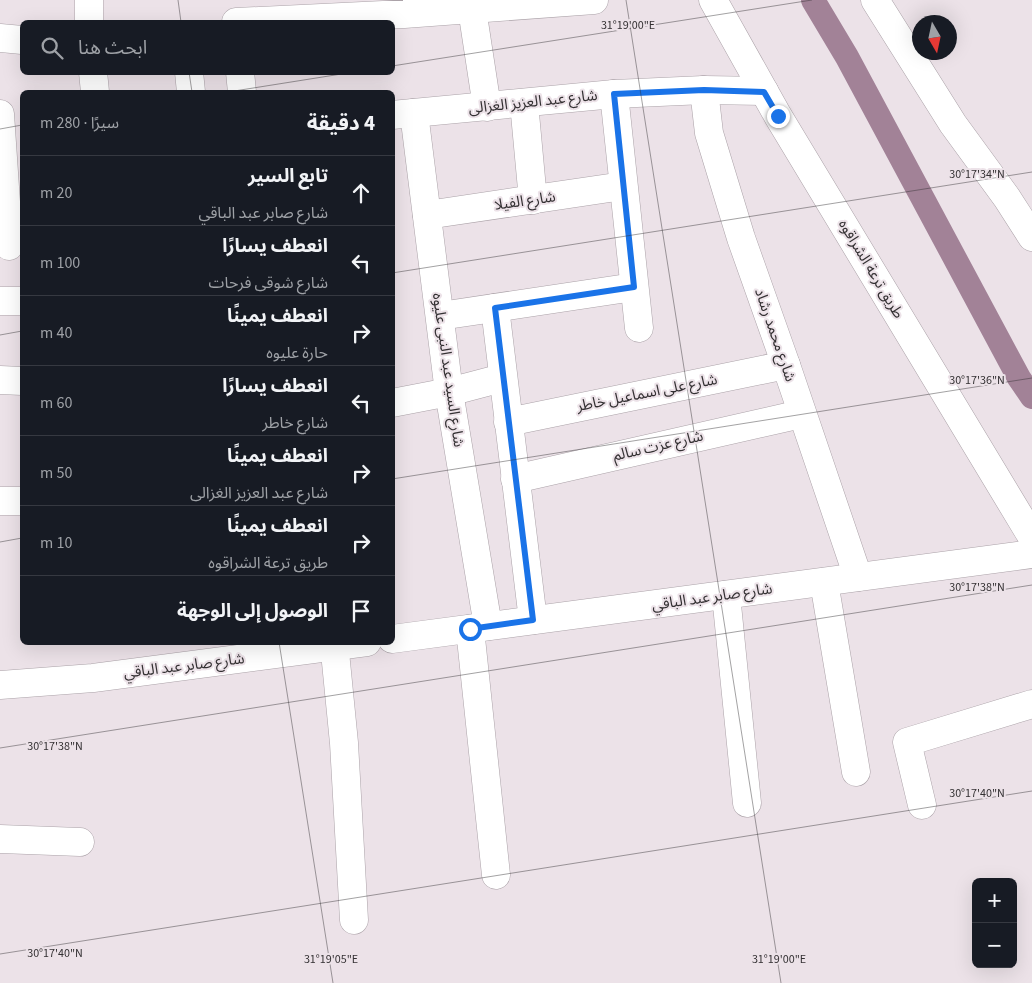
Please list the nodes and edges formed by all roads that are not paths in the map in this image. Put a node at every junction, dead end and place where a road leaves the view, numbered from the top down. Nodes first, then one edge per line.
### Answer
1 (89, 0) edge
2 (594, 0) edge
3 (713, 0) edge
4 (875, 0) edge
5 (472, 9) junction
6 (89, 20) edge
7 (272, 20) edge
8 (0, 38) edge
9 (20, 40) edge
10 (93, 75) edge
11 (189, 75) edge
12 (240, 75) edge
13 (95, 90) edge
14 (191, 90) edge
15 (242, 90) edge
16 (704, 90) junction
17 (764, 92) junction
18 (614, 94) junction
19 (524, 103) junction
20 (487, 107) junction
21 (0, 114) edge
22 (403, 114) edge
23 (623, 186) junction
24 (533, 200) junction
25 (427, 216) junction
26 (1032, 237) edge
27 (11, 246) edge
28 (634, 287) junction
29 (0, 301) edge
30 (20, 301) edge
31 (495, 308) junction
32 (440, 316) junction
33 (639, 328) dead end
34 (786, 365) junction
35 (502, 378) junction
36 (0, 380) edge
37 (20, 381) edge
38 (449, 392) junction
39 (395, 402) edge
40 (801, 414) junction
41 (508, 422) junction
42 (515, 479) junction
43 (0, 501) edge
44 (20, 501) edge
45 (1032, 537) edge
46 (1032, 554) edge
47 (858, 577) junction
48 (824, 582) junction
49 (726, 595) junction
50 (533, 620) junction
51 (479, 628) junction
52 (395, 639) edge
53 (334, 645) edge
54 (0, 685) edge
55 (1032, 704) edge
56 (856, 772) dead end
57 (747, 803) dead end
58 (922, 804) dead end
59 (0, 839) edge
60 (80, 842) dead end
61 (496, 875) dead end
62 (354, 920) dead end

1 - 6 street
2 - 5 street
3 - 17 street, طريق ترعة الشراقوه
4 - 26 street
5 - 7 street
5 - 20 street
8 - 9 street
10 - 13 street
11 - 14 street
12 - 15 street
16 - 17 street, شارع عبد العزيز الغزالى
16 - 18 street, شارع عبد العزيز الغزالى
16 - 34 street, شارع محمد رشاد
17 - 45 street, طريق ترعة الشراقوه
18 - 19 street, شارع عبد العزيز الغزالى
18 - 23 street
19 - 20 street, شارع عبد العزيز الغزالى
19 - 24 street
20 - 22 street, شارع عبد العزيز الغزالى
21 - 27 street
22 - 25 street, شارع السيد عبد النبى عليوه
23 - 24 street, شارع الفيلا
23 - 28 street
24 - 25 street, شارع الفيلا
25 - 32 street, شارع السيد عبد النبى عليوه
28 - 31 street
28 - 33 street
29 - 30 street
31 - 32 street
31 - 35 street
32 - 38 street, شارع السيد عبد النبى عليوه
34 - 40 street, شارع محمد رشاد
34 - 41 street, شارع على اسماعيل خاطر
35 - 38 street
35 - 41 street
36 - 37 street
38 - 39 street
38 - 51 street, شارع السيد عبد النبى عليوه
40 - 42 street, شارع عزت سالم
40 - 47 street, شارع محمد رشاد
41 - 42 street
42 - 50 street
43 - 44 street
46 - 47 street, شارع صابر عبد الباقي
47 - 48 street, شارع صابر عبد الباقي
48 - 49 street, شارع صابر عبد الباقي
48 - 56 street
49 - 50 street, شارع صابر عبد الباقي
49 - 57 street
50 - 51 street, شارع صابر عبد الباقي
51 - 52 street, شارع صابر عبد الباقي
51 - 61 street, شارع السيد عبد النبى عليوه
53 - 54 street, شارع صابر عبد الباقي
53 - 62 street
55 - 58 street
59 - 60 street

